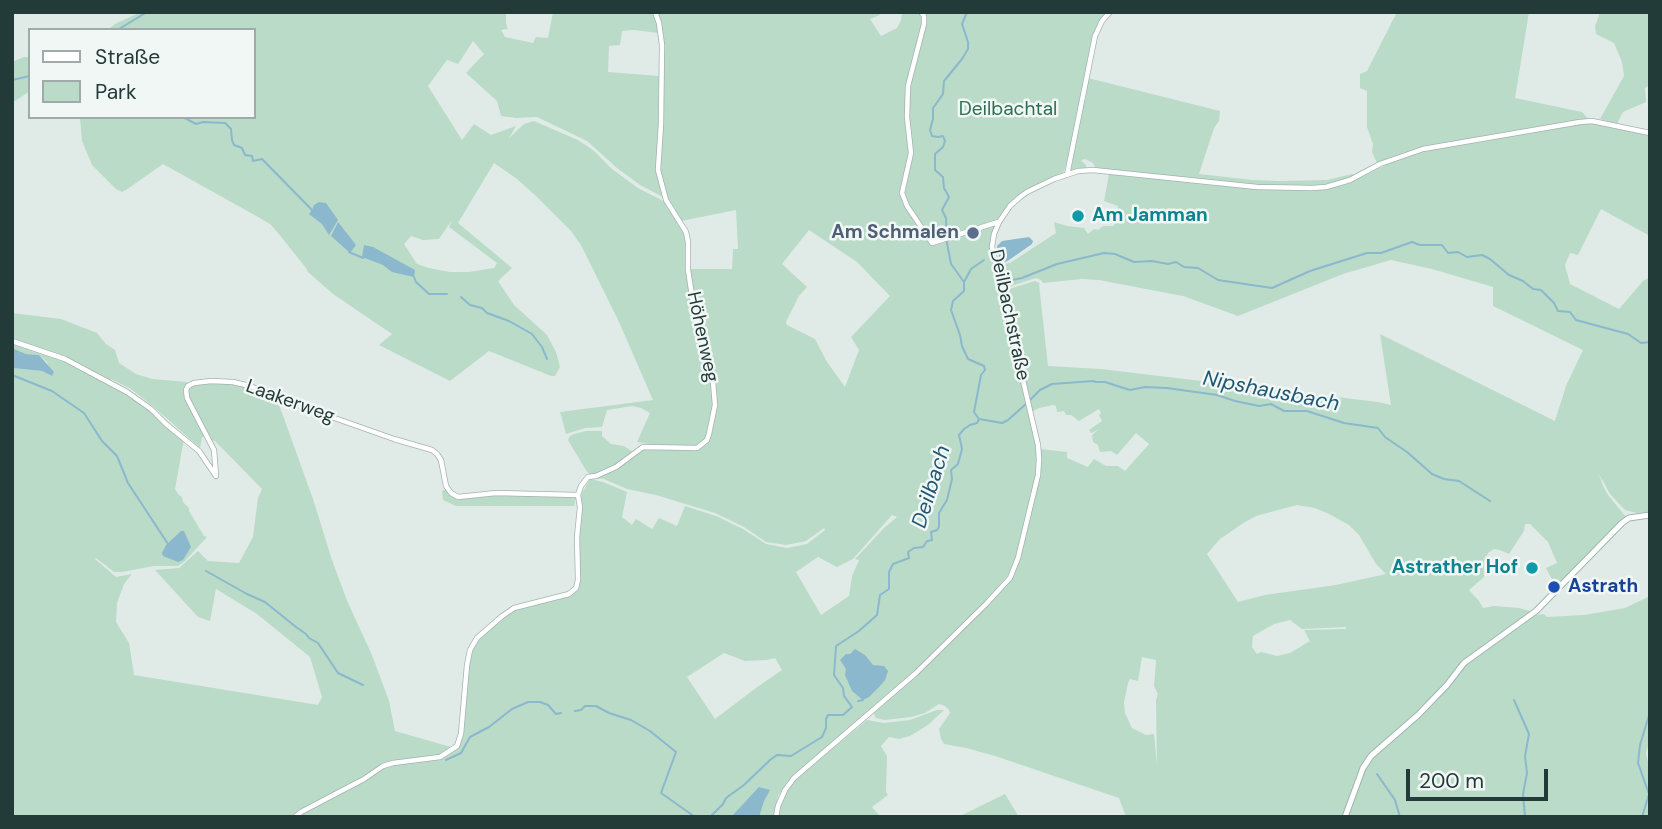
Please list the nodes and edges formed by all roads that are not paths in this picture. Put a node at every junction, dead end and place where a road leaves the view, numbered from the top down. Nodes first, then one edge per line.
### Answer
1 (655, 12) edge
2 (921, 12) edge
3 (1110, 12) edge
4 (1650, 133) edge
5 (1067, 175) junction
6 (999, 222) junction
7 (12, 341) edge
8 (578, 495) junction
9 (1650, 515) edge
10 (295, 817) edge
11 (776, 817) edge
12 (1345, 817) edge

1 - 8 street, Höhenweg
2 - 6 street
3 - 5 street
4 - 5 street, Deilbachstraße
5 - 6 street, Deilbachstraße
6 - 11 street, Deilbachstraße
7 - 8 street, Laakerweg
8 - 10 street
9 - 12 main road

